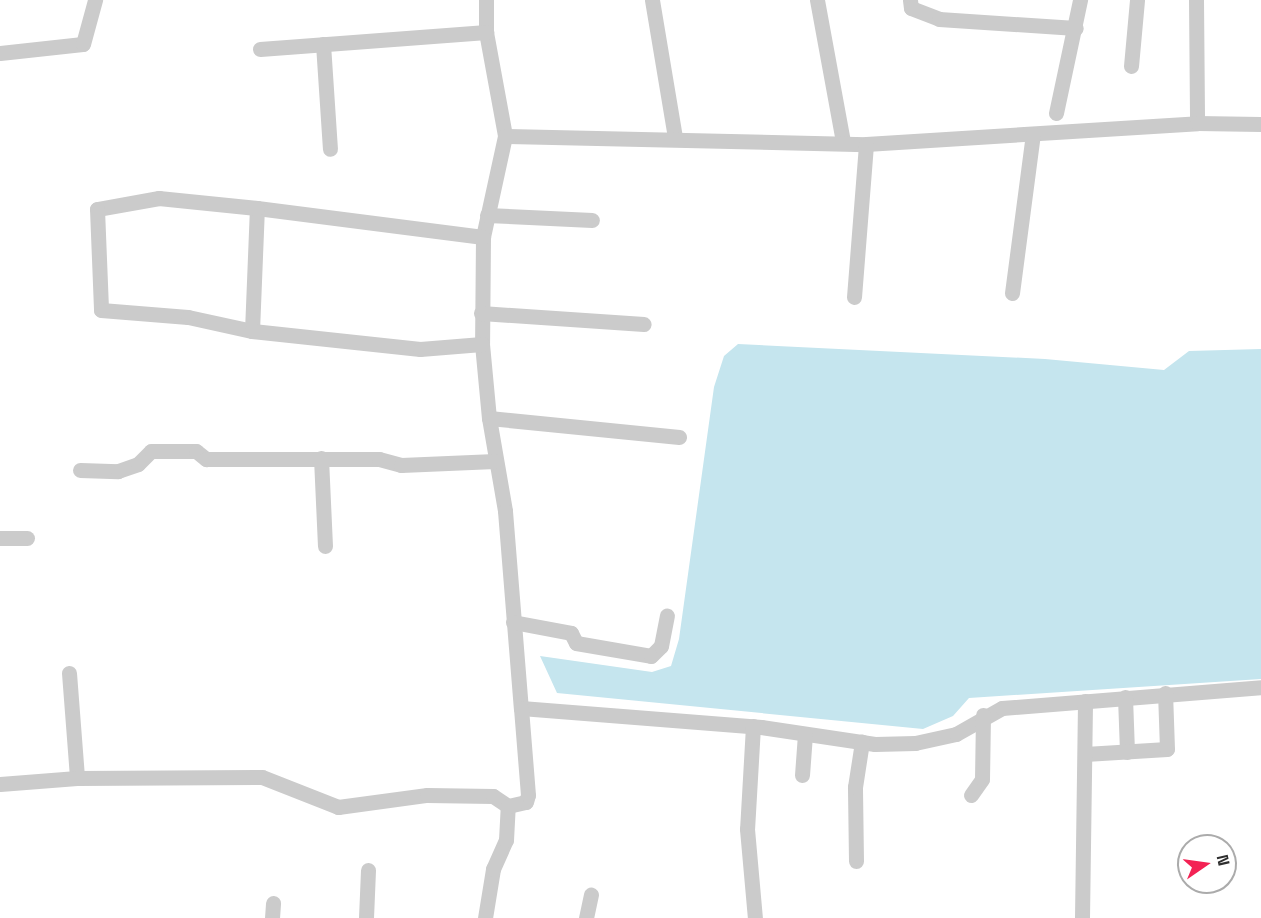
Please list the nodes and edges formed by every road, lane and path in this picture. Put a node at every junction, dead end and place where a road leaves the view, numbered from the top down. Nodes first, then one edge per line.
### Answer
1 (95, 0) edge
2 (486, 0) edge
3 (652, 0) edge
4 (817, 0) edge
5 (910, 0) edge
6 (1080, 0) edge
7 (1137, 0) edge
8 (1196, 0) edge
9 (1076, 28) junction
10 (486, 32) junction
11 (323, 44) junction
12 (261, 49) dead end
13 (0, 53) edge
14 (1131, 66) dead end
15 (1056, 113) dead end
16 (1197, 123) junction
17 (1261, 124) edge
18 (1033, 134) junction
19 (505, 136) junction
20 (675, 138) junction
21 (843, 142) junction
22 (866, 144) junction
23 (330, 149) dead end
24 (257, 208) junction
25 (487, 215) junction
26 (592, 220) dead end
27 (483, 237) junction
28 (1012, 293) dead end
29 (854, 297) dead end
30 (481, 313) junction
31 (644, 324) dead end
32 (252, 331) junction
33 (482, 344) junction
34 (489, 418) junction
35 (679, 437) dead end
36 (321, 458) junction
37 (495, 461) junction
38 (80, 470) dead end
39 (0, 538) edge
40 (27, 538) dead end
41 (325, 546) dead end
42 (667, 616) dead end
43 (513, 622) junction
44 (69, 673) dead end
45 (1261, 687) edge
46 (1165, 693) junction
47 (1125, 697) junction
48 (1084, 701) junction
49 (521, 708) junction
50 (983, 715) junction
51 (753, 726) junction
52 (805, 734) junction
53 (862, 742) junction
54 (1127, 752) junction
55 (1085, 754) junction
56 (802, 775) dead end
57 (77, 778) junction
58 (0, 783) edge
59 (971, 795) dead end
60 (508, 806) junction
61 (856, 861) dead end
62 (368, 870) dead end
63 (591, 895) dead end
64 (366, 918) edge
65 (484, 918) edge
66 (586, 918) edge
67 (755, 918) edge
68 (1082, 918) edge

1 - 13 street
2 - 10 street
3 - 20 street
4 - 21 street
5 - 9 street
6 - 9 street
7 - 14 street
8 - 16 street
9 - 15 street
10 - 11 street
10 - 19 street
11 - 12 street
11 - 23 street
16 - 17 street
16 - 18 street
18 - 22 street
18 - 28 street
19 - 20 street
19 - 25 street
20 - 21 street
21 - 22 street
22 - 29 street
24 - 27 street
24 - 32 street
24 - 32 street
25 - 26 street
25 - 27 street
27 - 30 street
30 - 31 street
30 - 33 street
32 - 33 street
33 - 34 street
34 - 35 street
34 - 37 street
36 - 37 street
36 - 38 street
36 - 41 street
37 - 43 street
39 - 40 street
42 - 43 street
43 - 49 street
44 - 57 street
45 - 46 street
46 - 47 street
46 - 54 street
47 - 48 street
47 - 54 street
48 - 50 street
48 - 55 street
49 - 51 street
49 - 60 street
50 - 53 street
50 - 59 street
51 - 52 street
51 - 67 street
52 - 53 street
52 - 56 street
53 - 61 street
54 - 55 street
55 - 68 street
57 - 58 street
57 - 60 street
60 - 65 street
62 - 64 street
63 - 66 street

